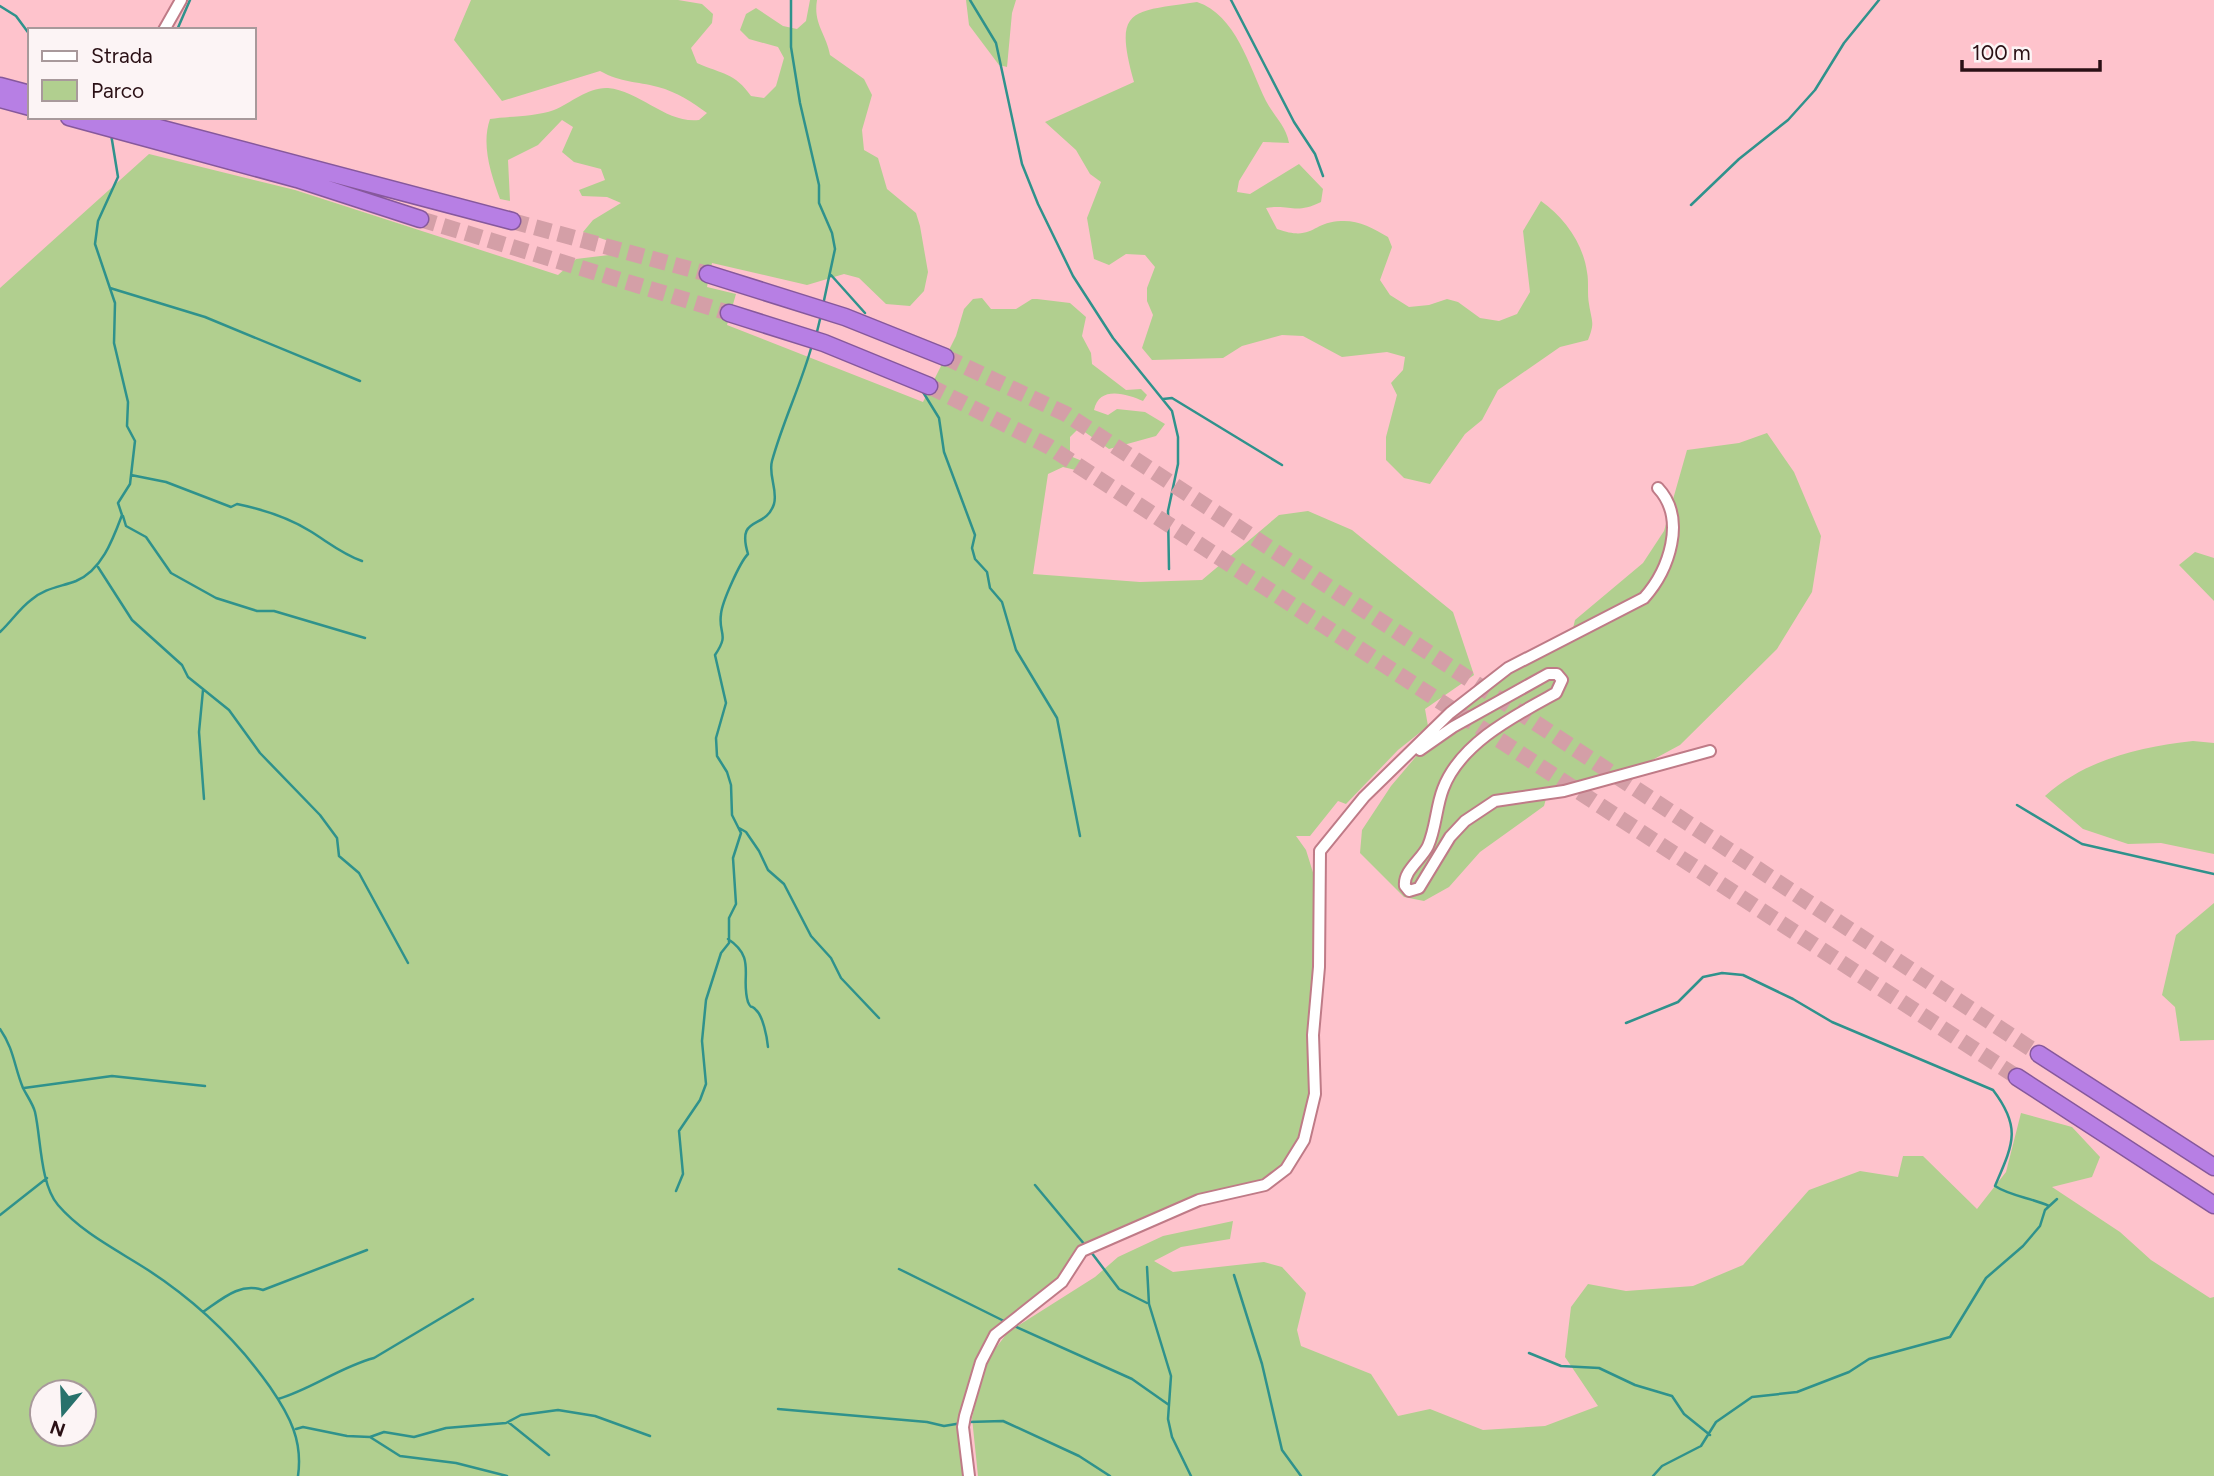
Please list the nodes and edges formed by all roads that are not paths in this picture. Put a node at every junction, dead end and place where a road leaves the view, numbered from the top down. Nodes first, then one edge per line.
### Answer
1 (181, 0) edge
2 (165, 28) edge
3 (0, 86) edge
4 (28, 93) edge
5 (0, 99) edge
6 (28, 106) edge
7 (77, 119) edge
8 (124, 119) edge
9 (299, 173) junction
10 (420, 219) tunnel mouth
11 (512, 221) tunnel mouth
12 (708, 274) tunnel mouth
13 (729, 313) tunnel mouth
14 (945, 357) tunnel mouth
15 (929, 386) tunnel mouth
16 (1658, 488) dead end
17 (1710, 751) dead end
18 (1400, 763) junction
19 (2039, 1054) tunnel mouth
20 (2017, 1077) tunnel mouth
21 (2214, 1167) edge
22 (2214, 1205) edge
23 (969, 1476) edge

1 - 2 street
3 - 4 highway
5 - 6 highway
7 - 9 highway
8 - 9 highway
9 - 10 highway
9 - 11 highway
12 - 14 highway
13 - 15 highway
16 - 18 street
17 - 18 street
18 - 23 street
19 - 21 highway
20 - 22 highway

